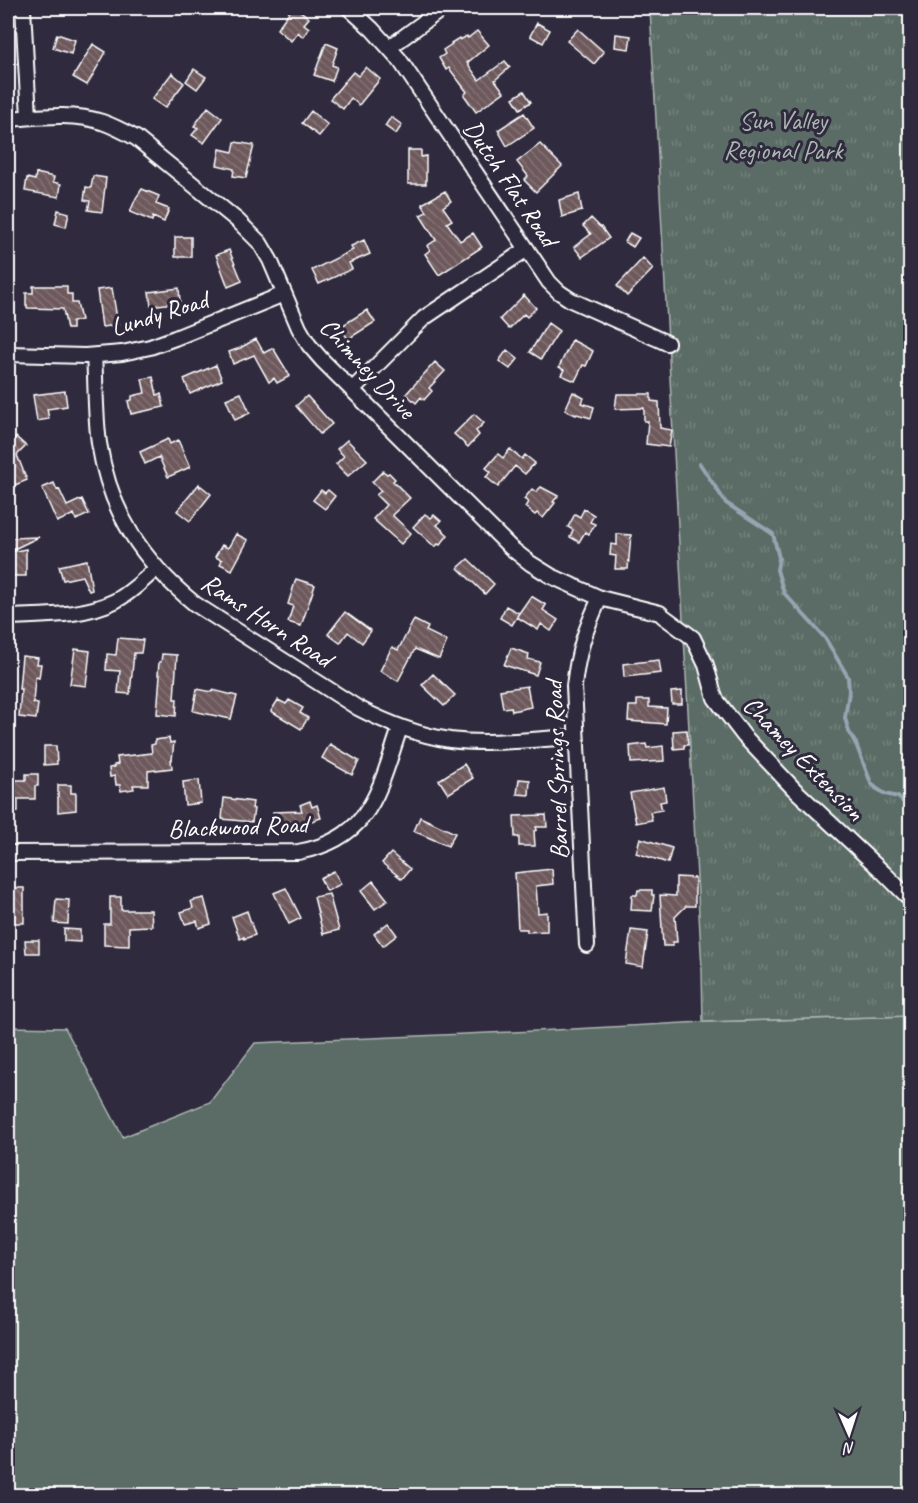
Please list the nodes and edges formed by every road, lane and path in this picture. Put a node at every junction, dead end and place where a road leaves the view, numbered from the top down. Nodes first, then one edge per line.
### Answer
1 (23, 8) edge
2 (348, 8) edge
3 (443, 8) edge
4 (390, 47) junction
5 (29, 117) junction
6 (8, 119) edge
7 (527, 249) junction
8 (284, 294) junction
9 (667, 343) dead end
10 (8, 354) edge
11 (94, 356) junction
12 (352, 390) junction
13 (156, 569) junction
14 (600, 598) junction
15 (660, 613) joint
16 (8, 616) edge
17 (400, 728) junction
18 (576, 737) junction
19 (8, 853) edge
20 (910, 899) edge
21 (587, 945) dead end

1 - 5 street
2 - 4 street, Dutch Flat Road
3 - 4 street
4 - 7 street, Dutch Flat Road
5 - 6 street, Chimney Drive
5 - 8 street, Chimney Drive
7 - 9 street, Dutch Flat Road
7 - 12 street
8 - 11 street, Lundy Road
8 - 12 street, Chimney Drive
10 - 11 street, Lundy Road
11 - 13 street, Rams Horn Road
12 - 14 street, Chimney Drive
13 - 16 street
13 - 17 street, Rams Horn Road
14 - 15 street, Chimney Drive
14 - 18 street, Barrel Springs Road
15 - 20 street, Chamey Extension
17 - 18 street, Rams Horn Road
17 - 19 street, Blackwood Road
18 - 21 street, Barrel Springs Road

